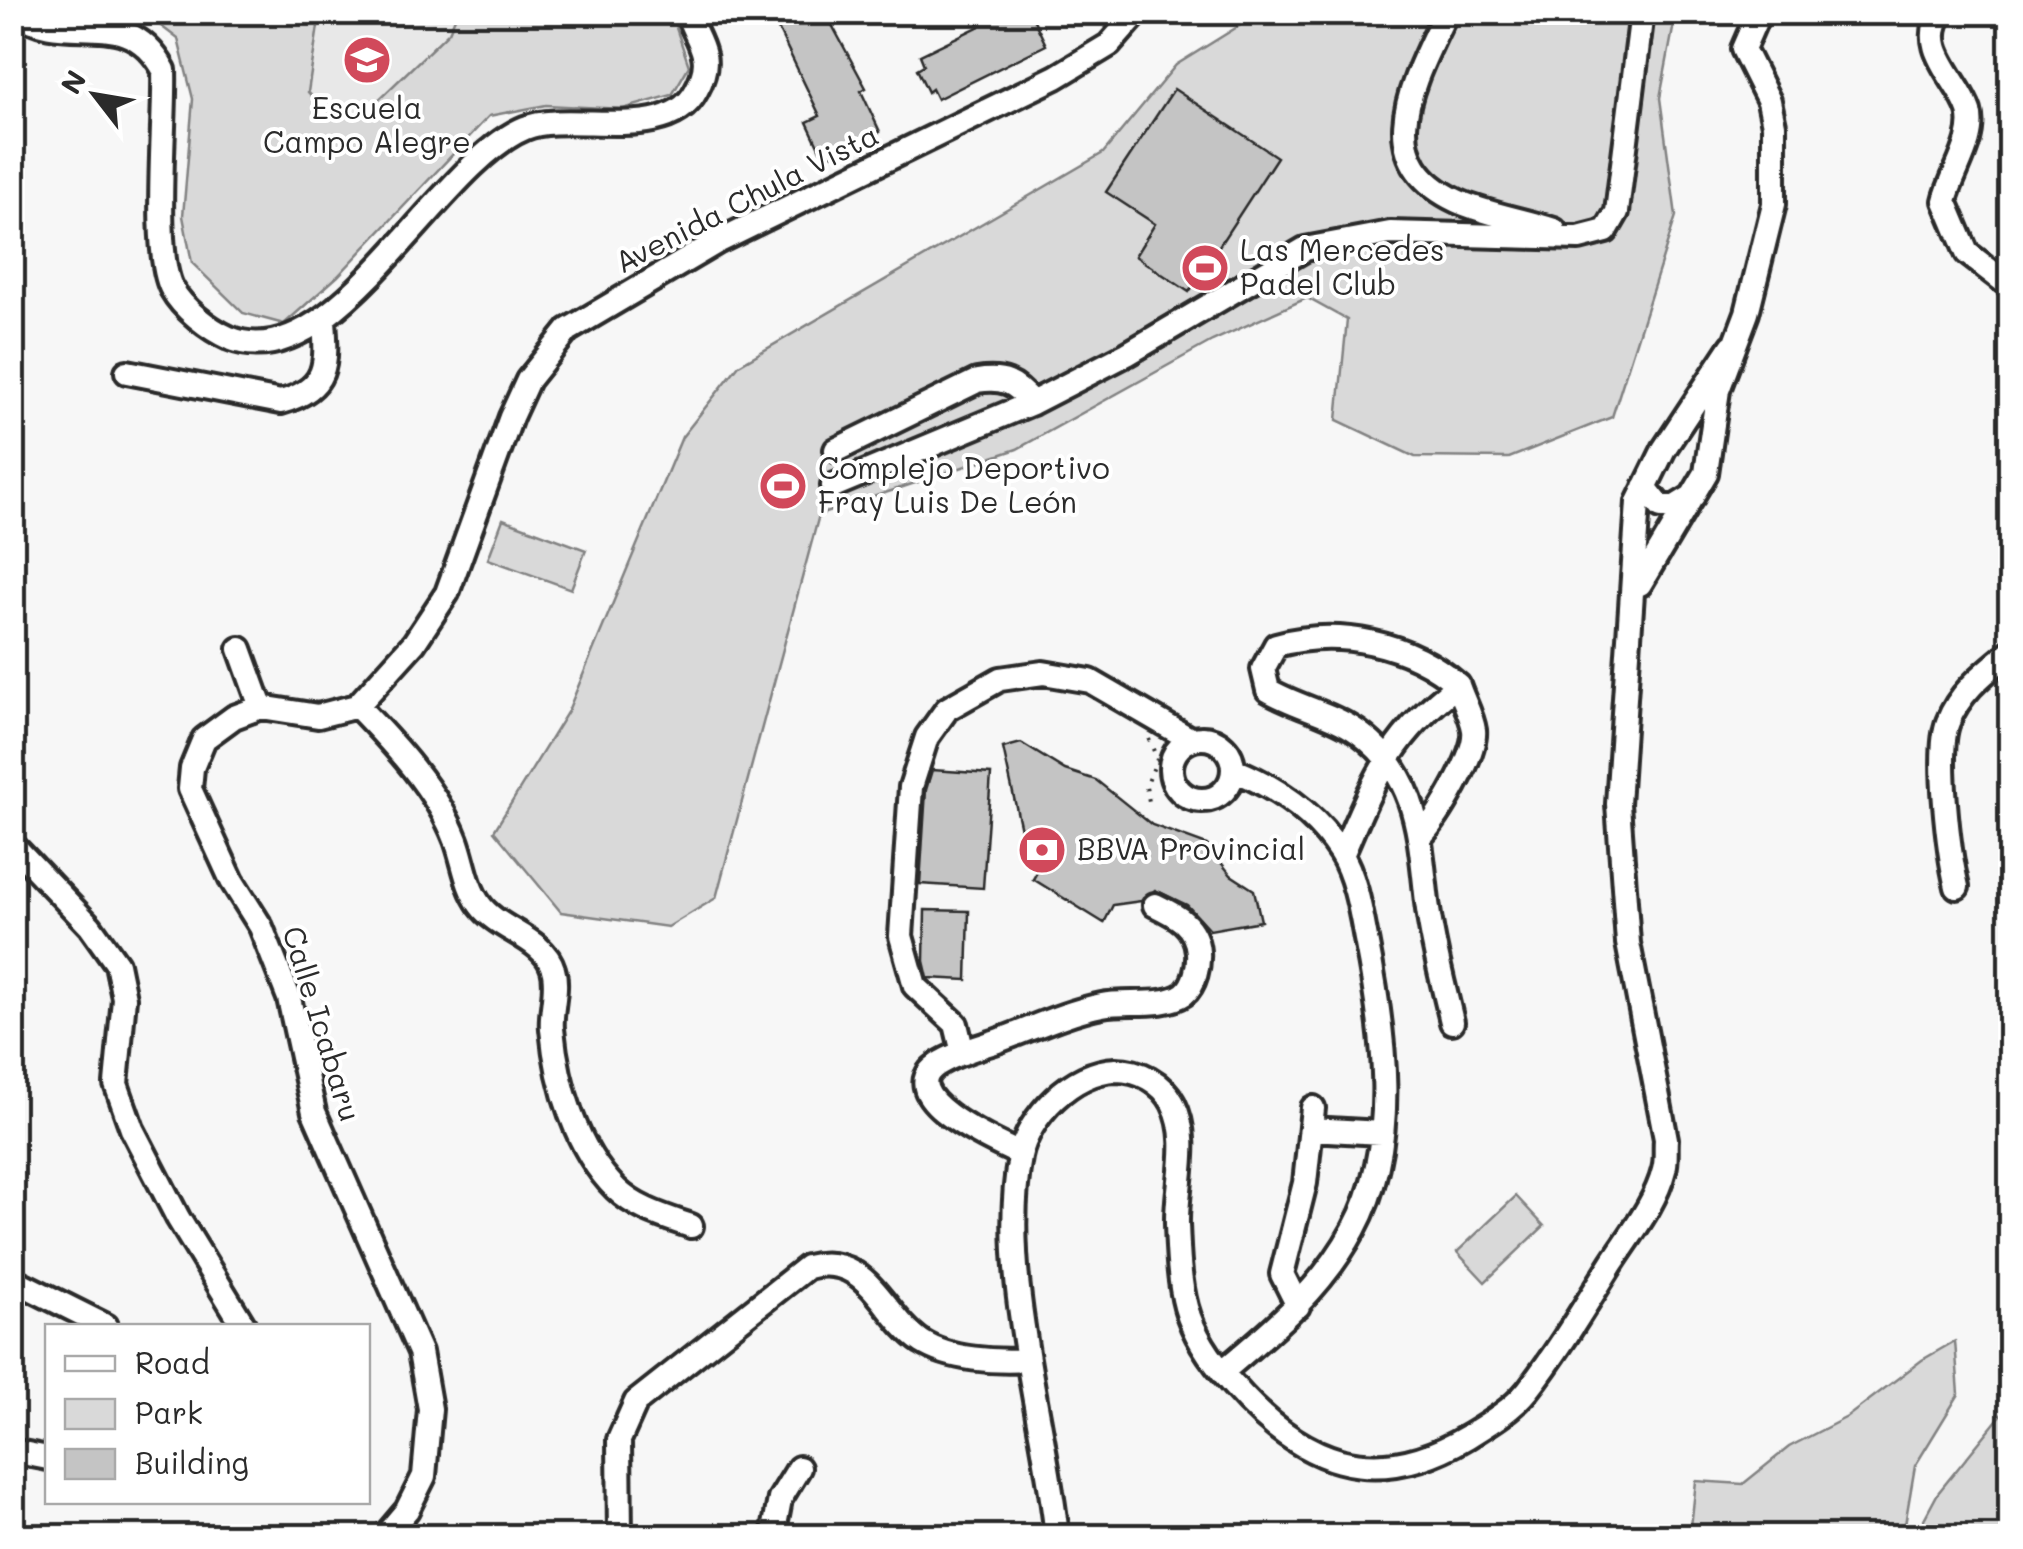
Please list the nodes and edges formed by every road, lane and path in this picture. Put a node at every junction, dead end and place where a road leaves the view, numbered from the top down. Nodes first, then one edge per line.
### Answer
1 (17, 12) edge
2 (687, 12) edge
3 (1446, 12) edge
4 (1642, 12) edge
5 (1758, 12) edge
6 (1942, 12) edge
7 (1128, 18) edge
8 (1579, 238) junction
9 (2010, 286) edge
10 (324, 320) junction
11 (1732, 346) junction
12 (128, 372) dead end
13 (1032, 402) junction
14 (1664, 449) junction
15 (836, 450) dead end
16 (1710, 460) junction
17 (832, 486) dead end
18 (1645, 488) junction
19 (1697, 493) junction
20 (1635, 595) junction
21 (240, 649) dead end
22 (2010, 652) edge
23 (1458, 684) junction
24 (357, 706) junction
25 (261, 707) junction
26 (1136, 707) junction
27 (1190, 739) junction
28 (1386, 758) junction
29 (1234, 770) junction
30 (1150, 806) dead end
31 (1422, 835) junction
32 (12, 844) edge
33 (1342, 854) junction
34 (1957, 886) dead end
35 (1154, 905) dead end
36 (1452, 1022) dead end
37 (963, 1052) junction
38 (1381, 1133) junction
39 (1020, 1154) junction
40 (691, 1226) dead end
41 (12, 1279) edge
42 (1298, 1306) junction
43 (102, 1324) edge
44 (243, 1324) edge
45 (1028, 1360) junction
46 (1222, 1372) junction
47 (12, 1450) edge
48 (45, 1457) edge
49 (799, 1468) dead end
50 (385, 1536) edge
51 (620, 1536) edge
52 (773, 1536) edge
53 (1057, 1536) edge

1 - 10 street
2 - 10 street
3 - 8 street
4 - 8 street
5 - 11 street
6 - 9 street
7 - 24 street, Avenida Chula Vista
8 - 13 street
10 - 12 street
11 - 14 street
11 - 16 street
13 - 15 street
13 - 17 street
14 - 16 street
14 - 18 street
16 - 19 street
18 - 19 street
18 - 20 street
19 - 20 street
20 - 46 street
21 - 25 street
22 - 34 street
23 - 28 street
23 - 28 street
23 - 31 street
24 - 25 street
24 - 40 street
25 - 50 street, Calle Icabaru
26 - 27 street
26 - 30 path
26 - 37 street
27 - 29 street
27 - 29 street
28 - 31 street
28 - 33 street
29 - 33 street
31 - 36 street
32 - 44 street
33 - 38 street
35 - 37 street
37 - 39 street
38 - 42 street
38 - 42 street
39 - 45 street
39 - 46 street
41 - 43 street
42 - 46 street
45 - 51 street
45 - 53 street
47 - 48 street
49 - 52 street

